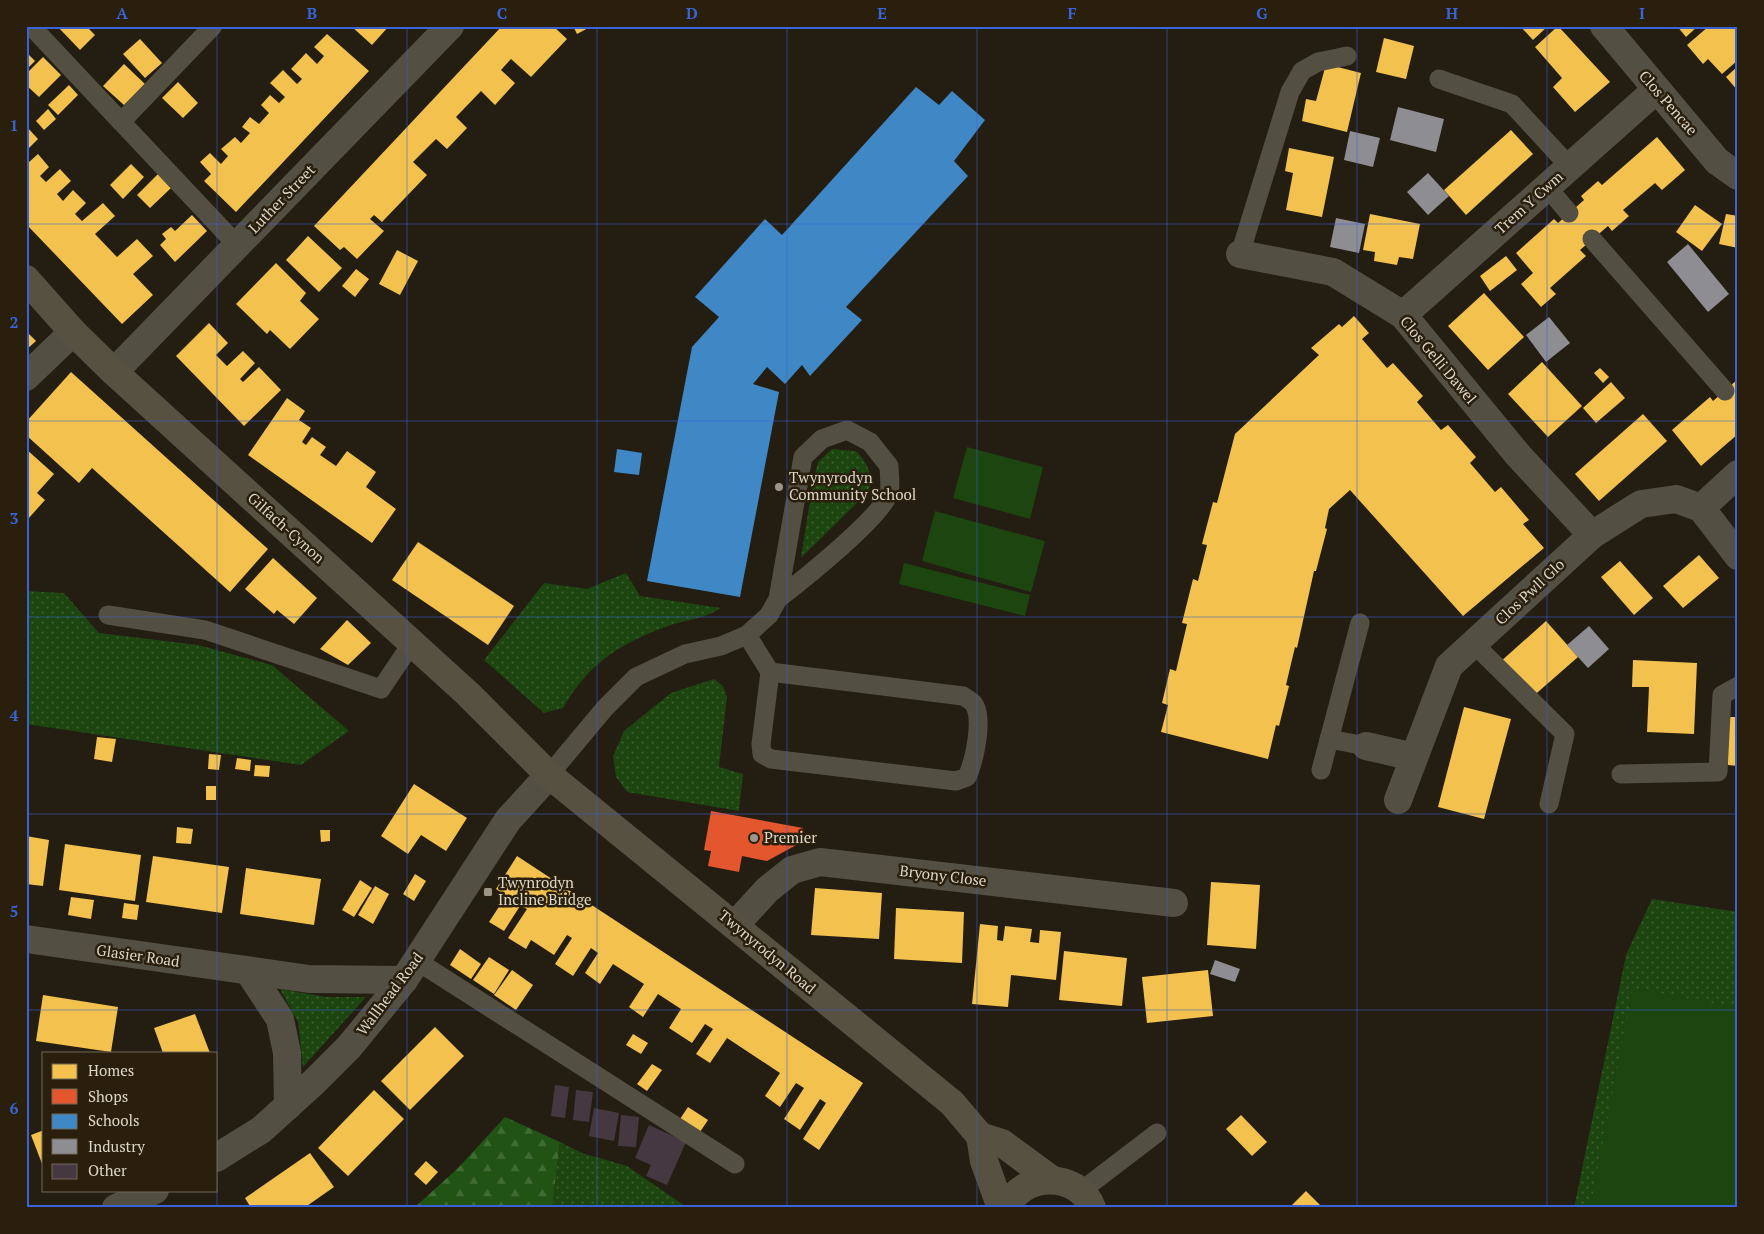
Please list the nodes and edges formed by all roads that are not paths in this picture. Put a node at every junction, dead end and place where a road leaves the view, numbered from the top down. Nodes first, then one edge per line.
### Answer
1 (31, 26) edge
2 (213, 26) edge
3 (450, 26) edge
4 (1604, 26) edge
5 (1347, 56) dead end
6 (1439, 79) dead end
7 (1656, 90) junction
8 (122, 122) junction
9 (1570, 167) junction
10 (1738, 176) edge
11 (1547, 188) junction
12 (1569, 213) dead end
13 (1592, 239) dead end
14 (236, 245) junction
15 (1240, 254) joint
16 (26, 279) edge
17 (1403, 315) junction
18 (73, 332) junction
19 (114, 372) junction
20 (26, 378) edge
21 (1725, 391) dead end
22 (1738, 474) edge
23 (1700, 508) junction
24 (1592, 535) junction
25 (1738, 556) edge
26 (778, 599) junction
27 (108, 615) dead end
28 (1360, 623) dead end
29 (747, 635) junction
30 (412, 644) junction
31 (1474, 644) junction
32 (770, 672) junction
33 (1738, 686) edge
34 (1329, 739) junction
35 (1366, 746) joint
36 (1414, 757) junction
37 (1321, 770) dead end
38 (1621, 774) dead end
39 (549, 775) junction
40 (1398, 800) dead end
41 (1549, 804) dead end
42 (1174, 903) dead end
43 (735, 925) junction
44 (26, 939) edge
45 (411, 971) junction
46 (250, 972) junction
47 (288, 1106) junction
48 (1157, 1133) dead end
49 (980, 1136) junction
50 (218, 1157) edge
51 (735, 1164) dead end
52 (1051, 1179) junction
53 (151, 1192) edge
54 (1086, 1200) edge
55 (116, 1208) edge
56 (1000, 1208) edge
57 (1007, 1208) edge

1 - 8 lane
2 - 8 lane
3 - 14 street, Luther Street
4 - 7 street, Clos Pencae
5 - 15 lane
6 - 9 lane
7 - 9 street, Trem Y Cwm
7 - 10 street, Clos Pencae
8 - 14 lane
9 - 11 street, Trem Y Cwm
11 - 12 lane
11 - 17 street, Trem Y Cwm
13 - 21 lane
14 - 19 street, Luther Street
15 - 17 street, Clos Gelli Dawel
16 - 18 street, Gilfach-Cynon
17 - 24 street, Clos Gelli Dawel
18 - 19 street, Gilfach-Cynon
18 - 20 street
19 - 30 street, Gilfach-Cynon
22 - 23 street
23 - 24 street, Clos Pwll Glo
23 - 25 street
24 - 31 street, Clos Pwll Glo
26 - 26 lane
26 - 29 lane
27 - 30 lane
28 - 34 lane
29 - 32 lane
29 - 39 lane
30 - 39 street, Gilfach-Cynon
31 - 36 street, Clos Pwll Glo
31 - 41 lane
32 - 32 lane
33 - 38 lane
34 - 35 lane
34 - 37 lane
35 - 36 street
36 - 40 street, Clos Pwll Glo
39 - 43 street, Twynyrodyn Road
39 - 45 street, Wallhead Road
42 - 43 street, Bryony Close
43 - 49 street, Twynyrodyn Road
44 - 46 street, Glasier Road
45 - 46 street, Glasier Road
45 - 47 street, Wallhead Road
45 - 51 lane
46 - 47 street
47 - 50 street, Wallhead Road
48 - 54 lane
49 - 52 street
49 - 56 street
52 - 54 street
52 - 57 street
53 - 55 street

